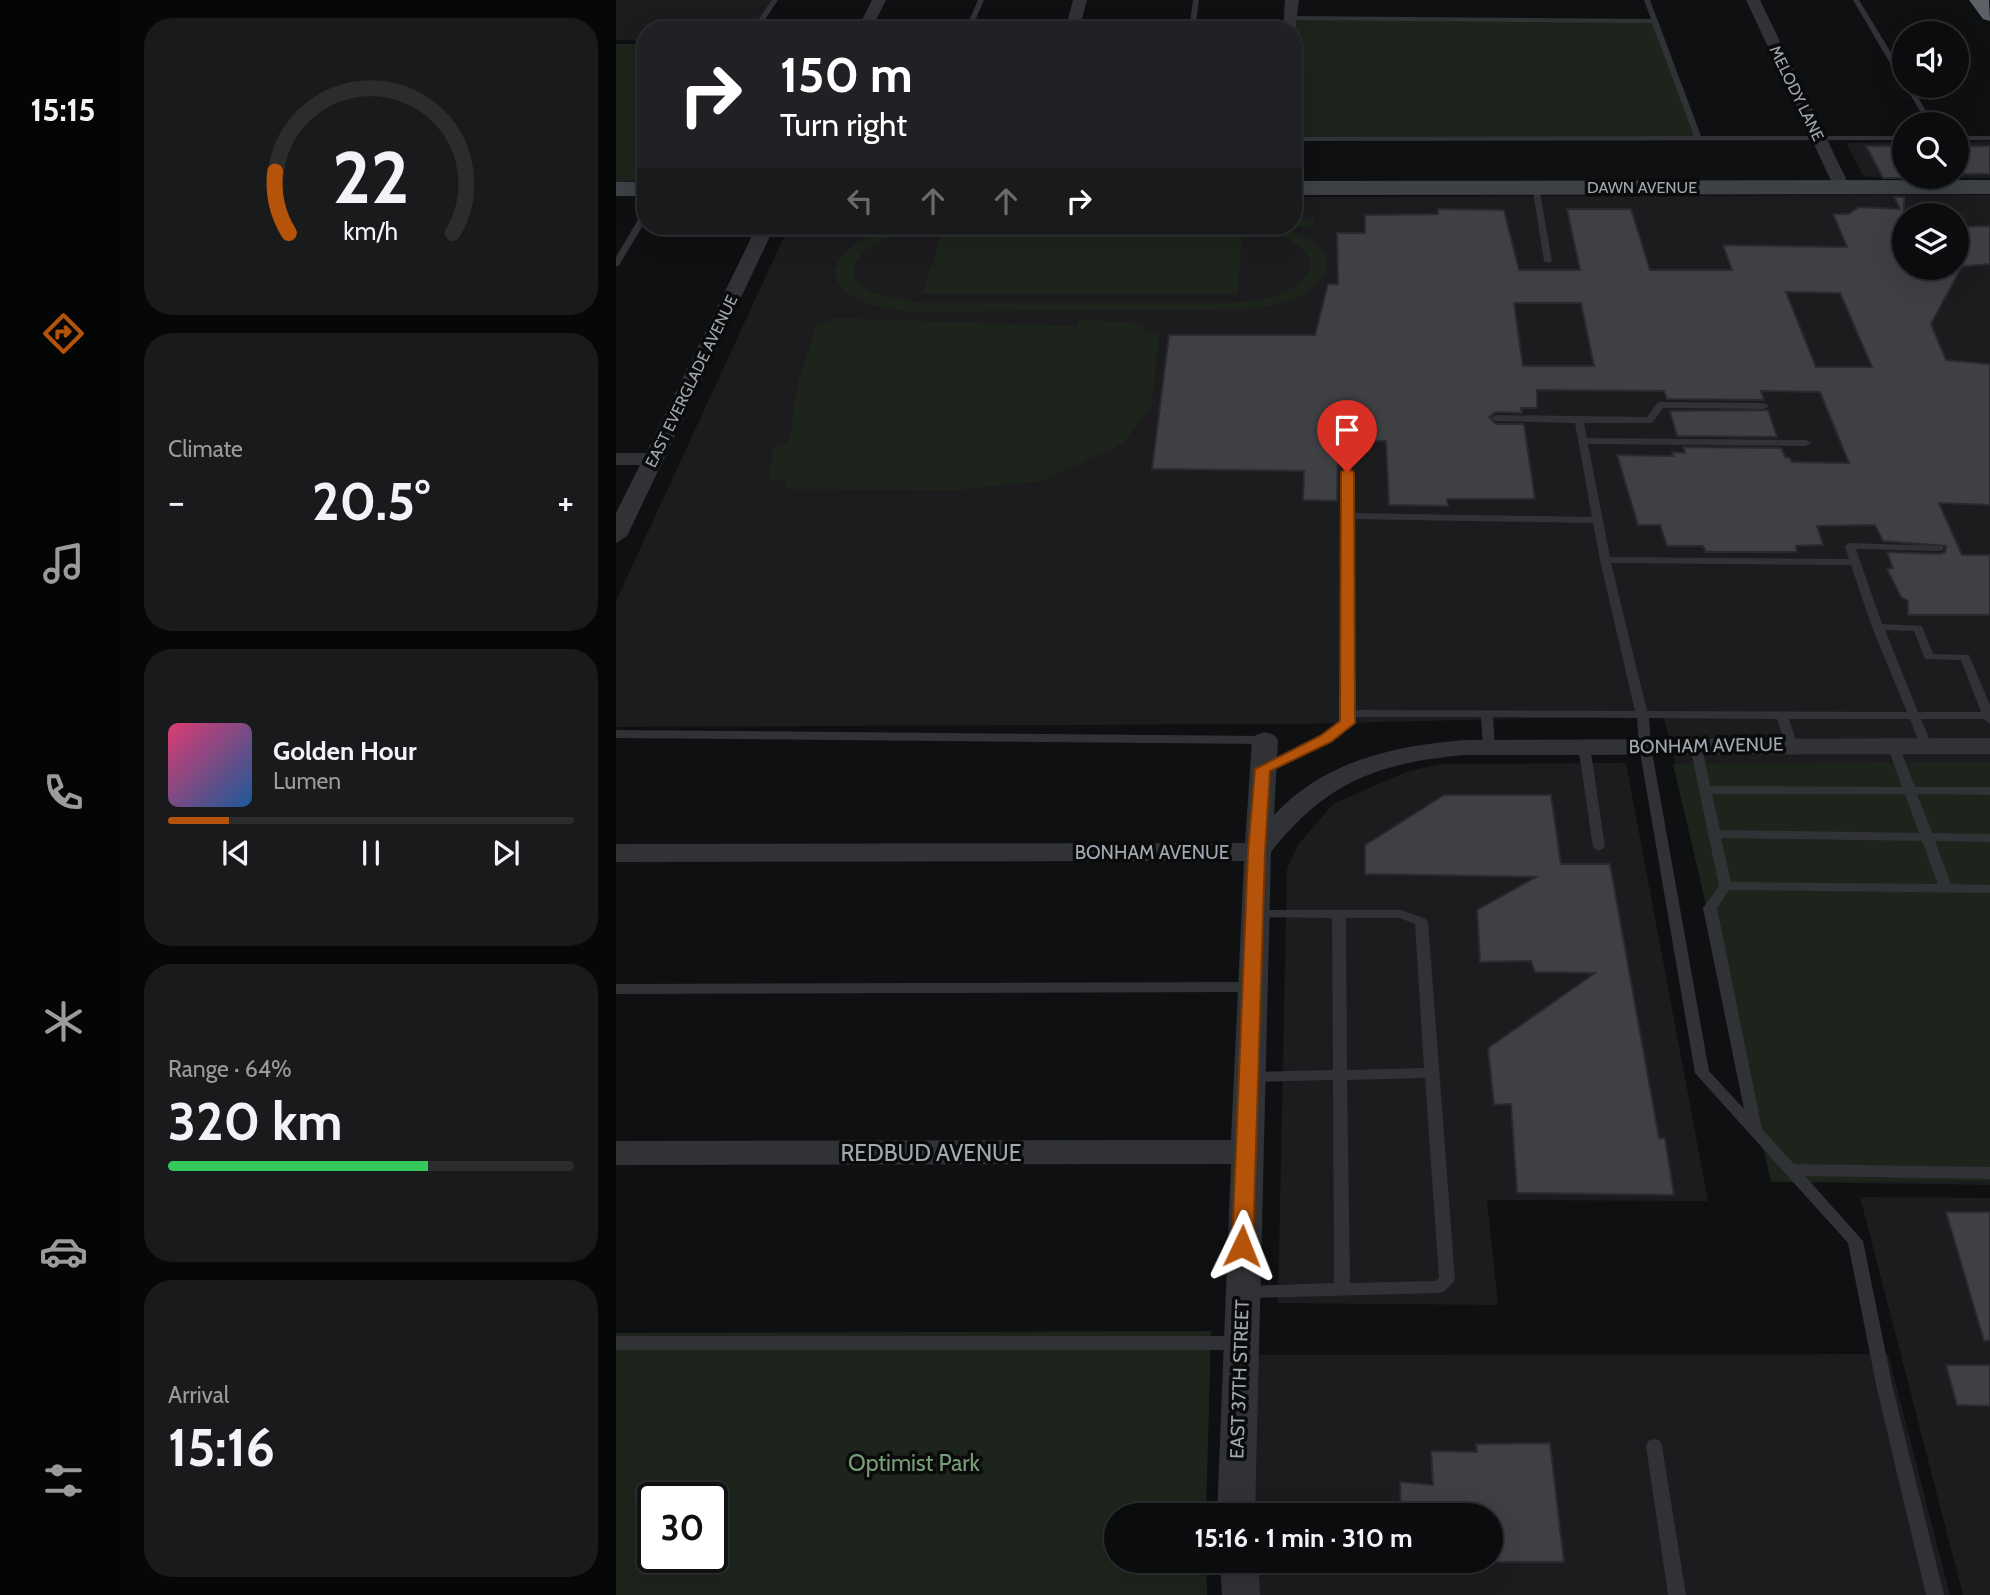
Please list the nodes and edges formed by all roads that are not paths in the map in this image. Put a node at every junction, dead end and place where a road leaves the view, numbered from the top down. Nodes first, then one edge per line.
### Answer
1 (775, 0) edge
2 (879, 0) edge
3 (981, 0) edge
4 (1080, 0) edge
5 (1196, 0) edge
6 (1292, 0) edge
7 (1647, 0) edge
8 (1753, 0) edge
9 (1856, 0) edge
10 (1979, 0) edge
11 (1990, 15) edge
12 (760, 21) edge
13 (868, 21) edge
14 (972, 21) edge
15 (1074, 21) edge
16 (1193, 21) edge
17 (1290, 21) edge
18 (1654, 21) junction
19 (1302, 24) edge
20 (1892, 60) edge
21 (1698, 138) junction
22 (1819, 138) junction
23 (1892, 138) edge
24 (1969, 138) edge
25 (1990, 138) edge
26 (1302, 139) edge
27 (1535, 187) junction
28 (1842, 187) junction
29 (1990, 187) edge
30 (637, 188) edge
31 (1302, 188) edge
32 (616, 189) edge
33 (637, 228) edge
34 (762, 235) edge
35 (1548, 261) dead end
36 (616, 264) edge
37 (1764, 406) dead end
38 (1496, 418) dead end
39 (1579, 420) junction
40 (1583, 441) junction
41 (1806, 443) dead end
42 (1347, 450) dead end
43 (616, 459) edge
44 (653, 459) junction
45 (1348, 516) junction
46 (1598, 520) junction
47 (616, 536) edge
48 (1939, 548) dead end
49 (1605, 560) junction
50 (1855, 562) junction
51 (1878, 627) junction
52 (1349, 713) junction
53 (1487, 714) junction
54 (1642, 714) junction
55 (1782, 715) junction
56 (1915, 716) junction
57 (1989, 718) edge
58 (616, 734) edge
59 (1791, 744) junction
60 (1893, 745) junction
61 (1926, 745) junction
62 (1489, 746) junction
63 (1584, 746) junction
64 (1645, 746) junction
65 (1696, 746) junction
66 (1990, 746) edge
67 (1264, 754) junction
68 (1705, 790) junction
69 (1990, 790) edge
70 (1911, 792) junction
71 (1714, 834) junction
72 (1928, 838) junction
73 (1990, 838) edge
74 (1599, 847) dead end
75 (1257, 852) junction
76 (616, 853) edge
77 (1725, 886) junction
78 (1946, 888) junction
79 (1990, 889) edge
80 (1254, 914) junction
81 (1339, 914) junction
82 (1251, 987) junction
83 (616, 989) edge
84 (1432, 1073) junction
85 (1342, 1075) junction
86 (1248, 1077) junction
87 (1755, 1130) junction
88 (1245, 1152) junction
89 (616, 1153) edge
90 (1791, 1170) junction
91 (1990, 1173) edge
92 (1342, 1290) junction
93 (1241, 1293) junction
94 (616, 1343) edge
95 (1240, 1343) junction
96 (1654, 1446) dead end
97 (1236, 1503) edge
98 (1240, 1573) edge
99 (1241, 1595) edge
100 (1676, 1595) edge
101 (1935, 1595) edge

1 - 12 lane
2 - 13 street
3 - 14 lane
4 - 15 street
5 - 16 lane
6 - 17 street
7 - 18 lane
8 - 22 street, MELODY LANE
9 - 20 lane
10 - 11 highway
18 - 19 lane
18 - 21 lane
21 - 22 lane
21 - 26 lane
22 - 23 lane
22 - 28 street, MELODY LANE
24 - 25 lane
27 - 28 street, DAWN AVENUE
27 - 31 street, DAWN AVENUE
27 - 35 lane
28 - 29 street, DAWN AVENUE
30 - 32 street
33 - 36 lane
34 - 44 street, EAST EVERGLADE AVENUE
37 - 39 lane
38 - 39 lane
39 - 40 lane
40 - 41 lane
40 - 46 lane
42 - 45 lane
43 - 44 street
44 - 47 street, EAST EVERGLADE AVENUE
45 - 46 lane
45 - 52 lane
46 - 49 lane
48 - 50 lane
49 - 50 lane
49 - 54 lane
50 - 51 lane
51 - 56 lane
51 - 57 lane
52 - 53 lane
52 - 67 lane
53 - 54 lane
53 - 62 lane
54 - 55 lane
54 - 64 lane
55 - 56 lane
55 - 59 lane
56 - 57 lane
56 - 61 lane
58 - 67 lane
59 - 60 street, BONHAM AVENUE
59 - 65 street, BONHAM AVENUE
60 - 61 street, BONHAM AVENUE
60 - 70 lane
61 - 66 street, BONHAM AVENUE
62 - 63 street, BONHAM AVENUE
62 - 75 street, BONHAM AVENUE
63 - 64 street, BONHAM AVENUE
63 - 74 lane
64 - 65 street, BONHAM AVENUE
64 - 87 lane
65 - 68 lane
67 - 75 street, EAST 37TH STREET
68 - 70 lane
68 - 71 lane
69 - 70 lane
70 - 72 lane
71 - 72 lane
71 - 77 lane
72 - 73 lane
72 - 78 lane
75 - 76 street, BONHAM AVENUE
75 - 80 street, EAST 37TH STREET
77 - 78 lane
77 - 87 lane
78 - 79 lane
80 - 81 lane
80 - 82 street, EAST 37TH STREET
81 - 84 lane
81 - 85 lane
82 - 83 lane
82 - 86 street, EAST 37TH STREET
84 - 85 lane
84 - 92 lane
85 - 86 lane
85 - 92 lane
86 - 88 street, EAST 37TH STREET
87 - 90 lane
88 - 89 street, REDBUD AVENUE
88 - 93 street, EAST 37TH STREET
90 - 91 lane
90 - 101 lane
92 - 93 lane
93 - 95 street, EAST 37TH STREET
94 - 95 lane
95 - 97 street, EAST 37TH STREET
96 - 100 lane
98 - 99 street

